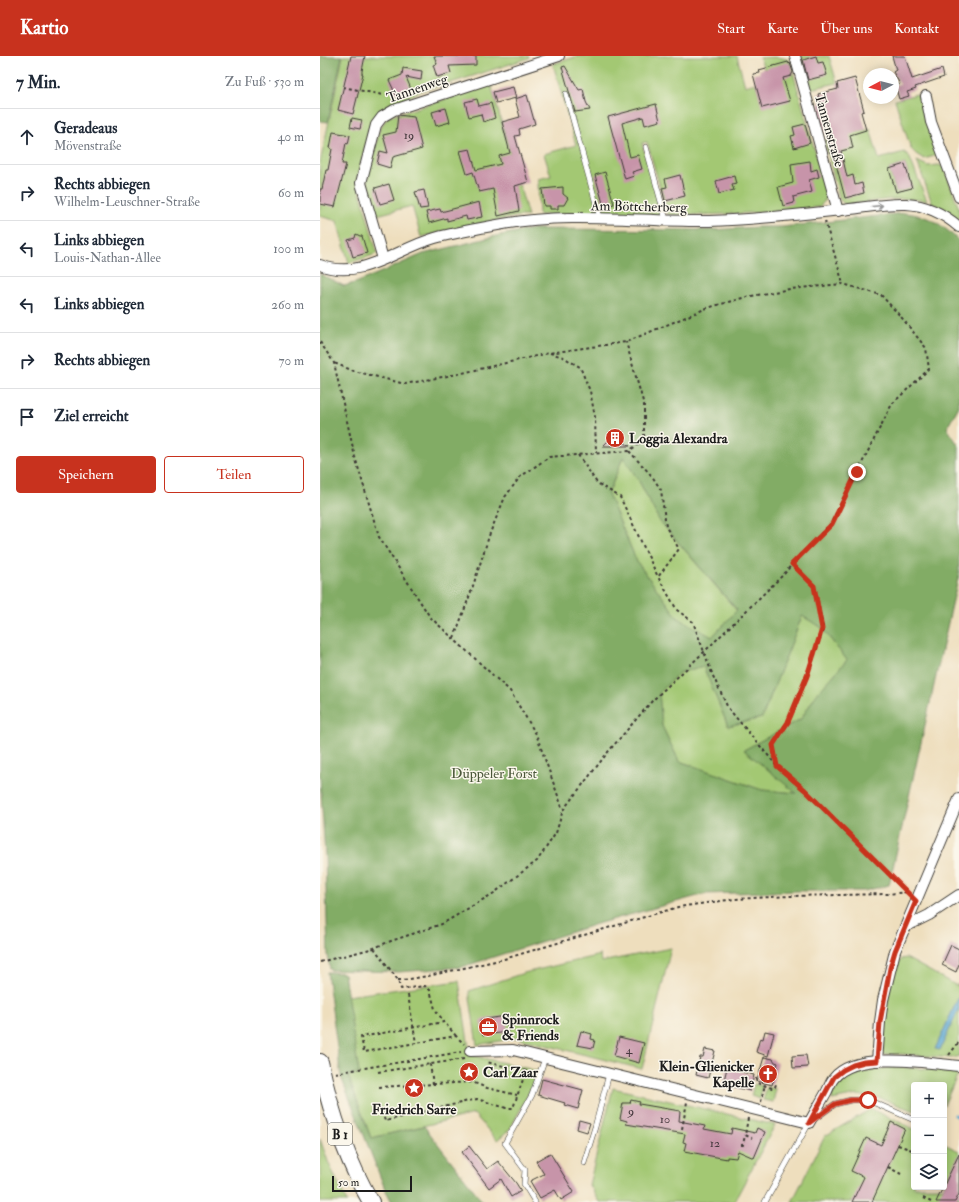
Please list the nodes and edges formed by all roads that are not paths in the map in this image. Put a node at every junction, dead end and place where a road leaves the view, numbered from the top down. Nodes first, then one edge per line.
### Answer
1 (559, 56) edge
2 (795, 56) edge
3 (566, 94) dead end
4 (926, 96) dead end
5 (646, 147) dead end
6 (959, 197) edge
7 (838, 211) junction
8 (601, 219) junction
9 (666, 220) junction
10 (959, 228) edge
11 (383, 259) junction
12 (320, 264) edge
13 (959, 798) edge
14 (959, 895) edge
15 (905, 927) junction
16 (470, 1054) road end
17 (545, 1058) junction
18 (877, 1061) junction
19 (959, 1066) edge
20 (321, 1068) edge
21 (609, 1074) junction
22 (911, 1119) edge
23 (809, 1123) junction
24 (584, 1163) dead end
25 (371, 1202) edge
26 (535, 1202) edge
27 (765, 1202) edge

1 - 11 street, Tannenweg
2 - 7 street, Tannenstraße
3 - 8 lane
4 - 6 street
5 - 9 lane
7 - 9 street, Am Böttcherberg
7 -> 10 street, Am Böttcherberg
8 - 9 street, Am Böttcherberg
8 - 11 street, Am Böttcherberg
11 - 12 street, Am Böttcherberg
13 - 15 street
14 - 15 street
15 - 18 street
16 - 17 street
17 - 21 street
17 - 26 lane
18 - 19 street
18 - 23 street
20 - 25 main road, B 1
21 - 23 street
21 - 24 lane
22 - 23 lane
23 - 27 lane

